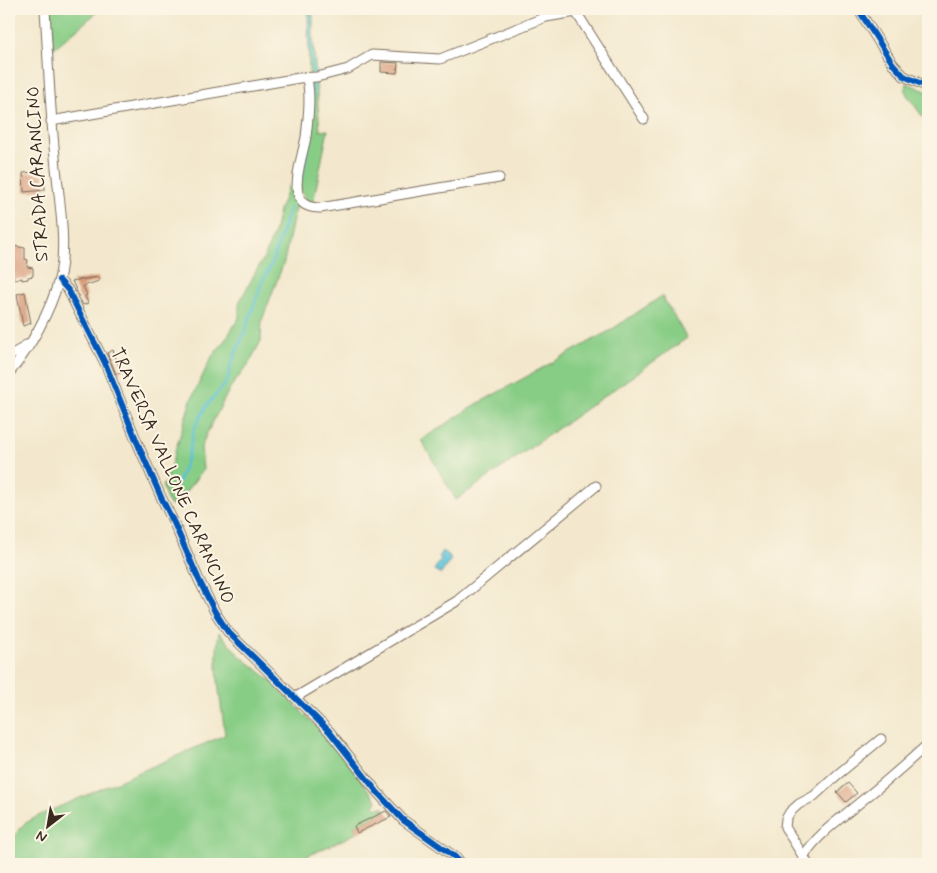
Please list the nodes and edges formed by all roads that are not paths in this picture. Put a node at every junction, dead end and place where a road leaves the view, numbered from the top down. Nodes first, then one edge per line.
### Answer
1 (45, 9) edge
2 (858, 9) edge
3 (580, 11) edge
4 (307, 79) junction
5 (928, 87) edge
6 (644, 120) dead end
7 (51, 121) junction
8 (499, 178) dead end
9 (59, 280) junction
10 (36, 333) junction
11 (9, 356) edge
12 (9, 373) edge
13 (596, 486) dead end
14 (296, 697) junction
15 (881, 739) dead end
16 (928, 744) edge
17 (806, 861) edge
18 (462, 864) edge

1 - 7 street, STRADA CARANCINO
2 - 5 street
3 - 4 street
3 - 6 street
4 - 7 street
4 - 8 street
7 - 9 street, STRADA CARANCINO
9 - 10 street, STRADA CARANCINO
9 - 14 street, TRAVERSA VALLONE CARANCINO
10 - 11 street
10 - 12 street
13 - 14 street
14 - 18 street, TRAVERSA VALLONE CARANCINO
15 - 17 street
16 - 17 street

